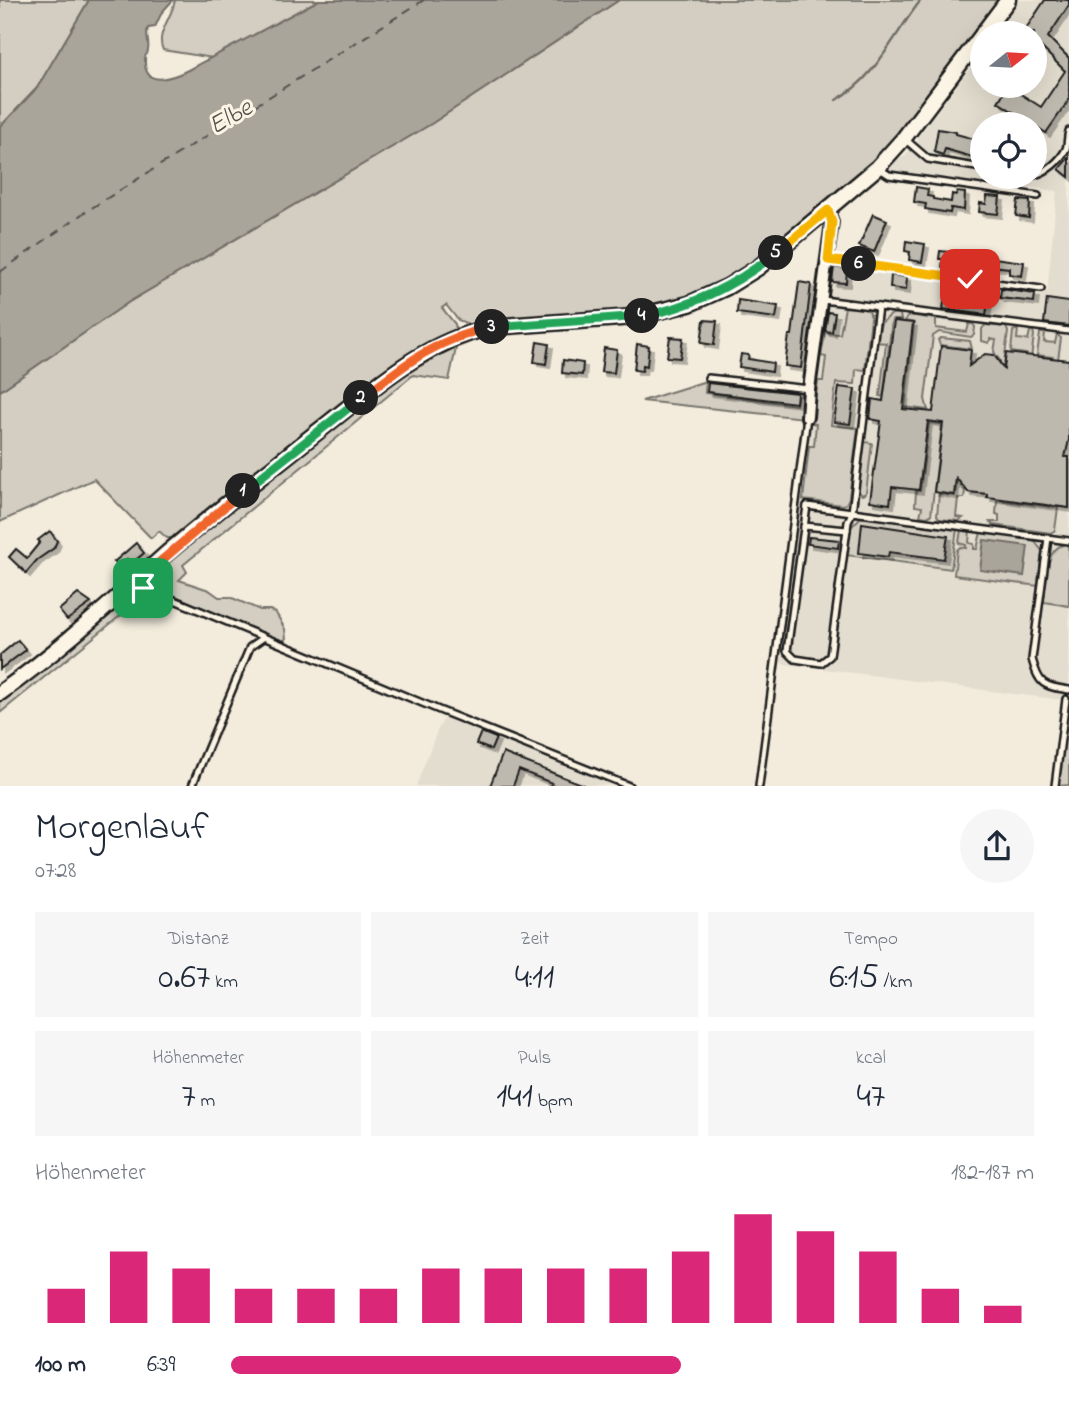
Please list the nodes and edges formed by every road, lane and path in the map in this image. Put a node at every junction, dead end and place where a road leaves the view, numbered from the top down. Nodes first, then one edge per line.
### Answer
1 (1008, 0) edge
2 (993, 21) edge
3 (970, 51) edge
4 (1069, 131) edge
5 (904, 138) junction
6 (970, 166) edge
7 (878, 167) junction
8 (1047, 169) edge
9 (1038, 196) dead end
10 (828, 210) junction
11 (828, 260) junction
12 (1041, 289) dead end
13 (823, 300) junction
14 (878, 307) junction
15 (1069, 331) edge
16 (708, 378) dead end
17 (809, 388) junction
18 (807, 417) joint
19 (797, 505) junction
20 (807, 506) junction
21 (852, 512) junction
22 (804, 526) junction
23 (847, 530) junction
24 (1048, 538) junction
25 (1069, 541) edge
26 (135, 583) junction
27 (263, 638) junction
28 (1069, 690) edge
29 (0, 693) edge
30 (1066, 699) dead end
31 (192, 786) edge
32 (629, 786) edge
33 (759, 786) edge
34 (1055, 786) edge

1 - 2 street
3 - 5 street
4 - 8 lane
5 - 6 lane
5 - 7 street
7 - 9 lane
7 - 10 street
10 - 11 street
10 - 26 street
11 - 12 lane
11 - 13 street
13 - 14 lane
13 - 17 street
14 - 15 lane
14 - 21 lane
16 - 17 lane
17 - 18 street
18 - 19 lane
19 - 20 lane
19 - 33 lane
20 - 21 lane
20 - 22 lane
21 - 23 lane
21 - 24 lane
22 - 23 lane
22 - 23 lane
24 - 25 lane
24 - 28 lane
26 - 27 lane
26 - 29 street
27 - 31 lane
27 - 32 lane
30 - 34 lane

